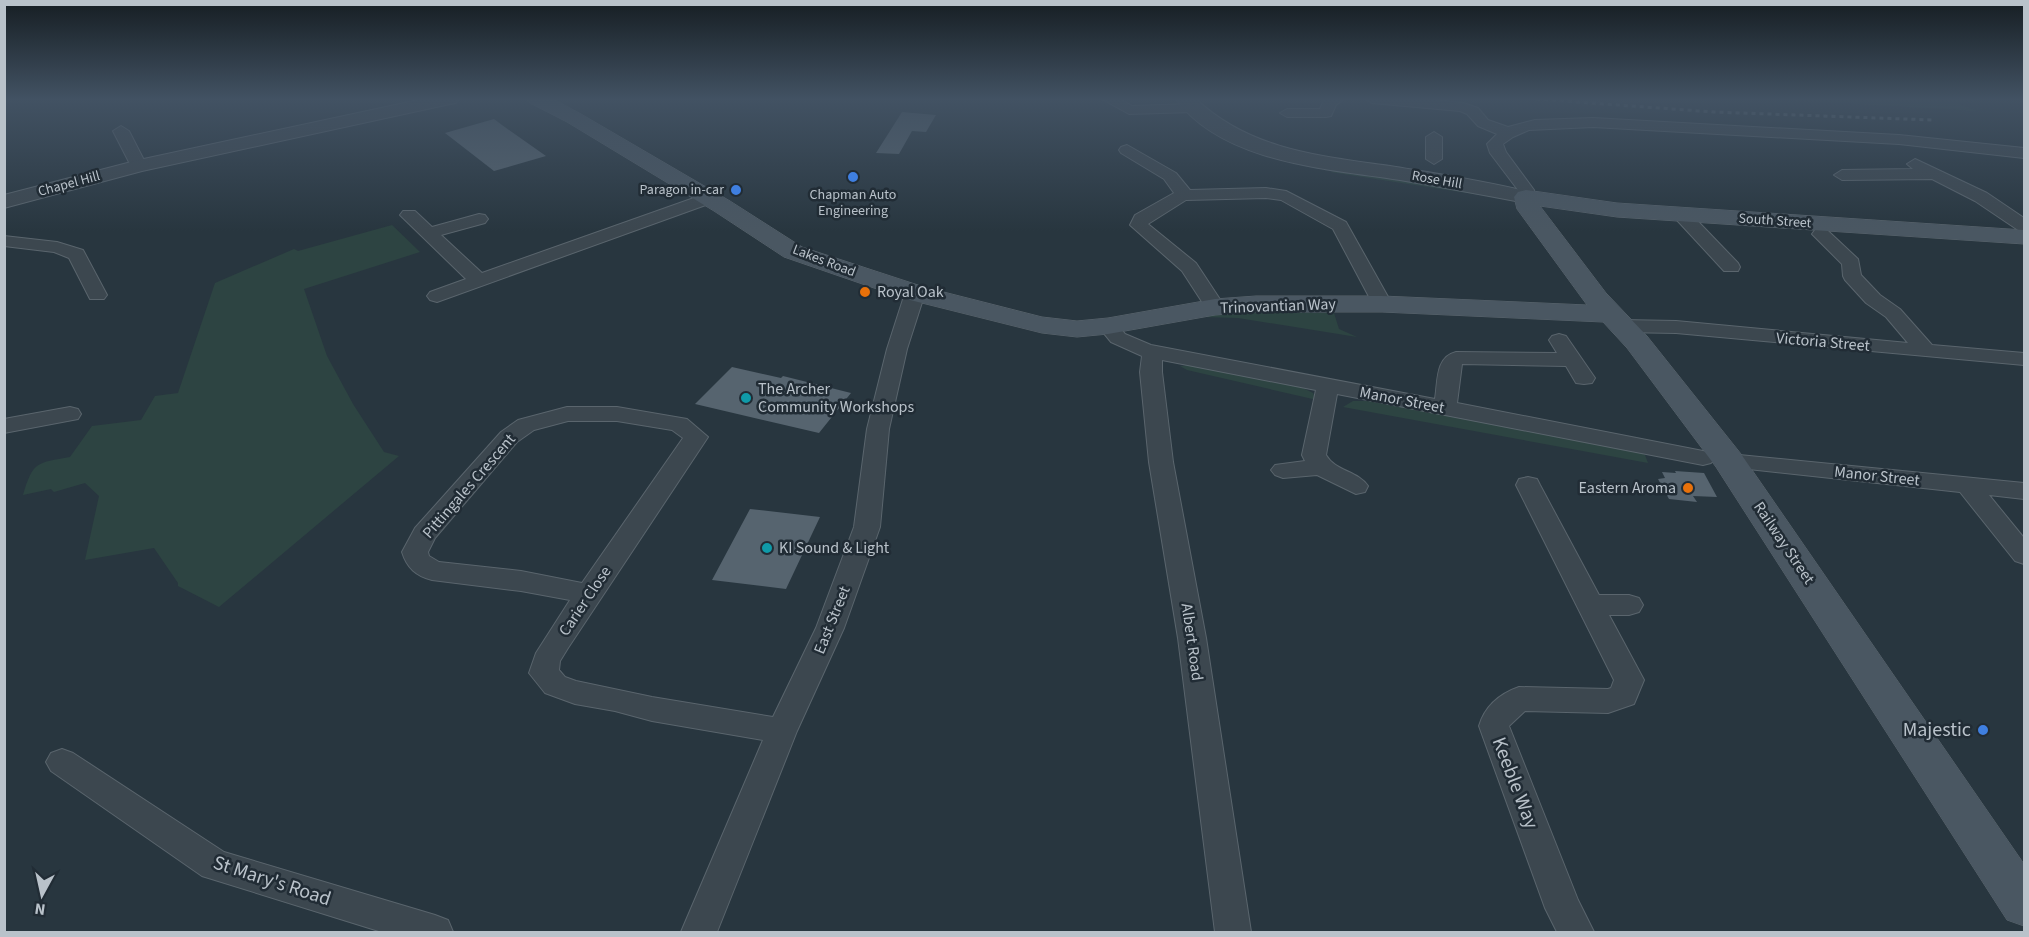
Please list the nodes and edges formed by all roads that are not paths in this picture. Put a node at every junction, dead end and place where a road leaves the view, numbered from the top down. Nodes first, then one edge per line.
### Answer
1 (128, 143) edge
2 (247, 143) edge
3 (615, 143) edge
4 (1252, 143) edge
5 (1434, 143) edge
6 (1497, 143) edge
7 (1927, 143) edge
8 (1127, 150) dead end
9 (2025, 153) edge
10 (1915, 164) dead end
11 (139, 166) junction
12 (1432, 167) junction
13 (1934, 174) junction
14 (1842, 175) dead end
15 (1185, 195) junction
16 (1526, 197) junction
17 (708, 198) junction
18 (4, 202) edge
19 (1681, 214) junction
20 (409, 215) dead end
21 (479, 219) dead end
22 (2025, 226) edge
23 (430, 233) junction
24 (1821, 234) dead end
25 (2025, 237) edge
26 (4, 241) edge
27 (1731, 267) dead end
28 (478, 280) junction
29 (915, 293) junction
30 (97, 295) dead end
31 (437, 296) dead end
32 (1382, 304) junction
33 (1215, 307) junction
34 (1609, 313) junction
35 (1108, 326) junction
36 (1559, 340) dead end
37 (1926, 351) junction
38 (1154, 352) junction
39 (2025, 359) edge
40 (1328, 385) junction
41 (1445, 409) junction
42 (70, 414) dead end
43 (567, 414) joint
44 (4, 426) edge
45 (1716, 459) junction
46 (1321, 467) junction
47 (1283, 470) dead end
48 (1528, 485) dead end
49 (1356, 486) dead end
50 (1968, 486) junction
51 (2025, 491) edge
52 (2025, 555) edge
53 (590, 594) junction
54 (1592, 605) junction
55 (1629, 605) dead end
56 (782, 731) junction
57 (62, 762) dead end
58 (2025, 904) edge
59 (435, 933) edge
60 (699, 933) edge
61 (1233, 933) edge
62 (1576, 933) edge

1 - 11 street
2 - 11 street, Chapel Hill
3 - 17 main road, Lakes Road
4 - 12 street, Rose Hill
5 - 12 street
6 - 16 street
7 - 9 street
8 - 15 street
10 - 13 street
11 - 18 street, Chapel Hill
12 - 16 street, Rose Hill
13 - 14 street
13 - 22 street
15 - 32 street
15 - 33 street
16 - 19 main road, South Street
16 - 34 main road, Railway Street
17 - 28 street
17 - 29 main road, Lakes Road
19 - 25 main road, South Street
19 - 27 street
20 - 23 street
21 - 23 street
23 - 28 street
24 - 37 street
26 - 30 street
28 - 31 street
29 - 35 main road, Lakes Road
29 - 56 street, East Street
32 - 33 main road, Trinovantian Way
32 - 34 main road, Trinovantian Way
33 - 35 main road, Trinovantian Way
34 - 37 street, Victoria Street
34 - 45 main road, Railway Street
35 - 38 street, Manor Street
36 - 41 street
37 - 39 street, Victoria Street
38 - 40 street, Manor Street
38 - 61 street, Albert Road
40 - 41 street, Manor Street
40 - 46 street
41 - 45 street, Manor Street
42 - 44 street
43 - 53 street, Carier Close
43 - 53 street, Pittingales Crescent
45 - 50 street, Manor Street
45 - 58 main road, Railway Street
46 - 47 street
46 - 49 street
48 - 54 street, Keeble Way
50 - 51 street, Manor Street
50 - 52 street
53 - 56 street, Carier Close
54 - 55 street
54 - 62 street, Keeble Way
56 - 60 street, East Street
57 - 59 street, St Mary's Road

